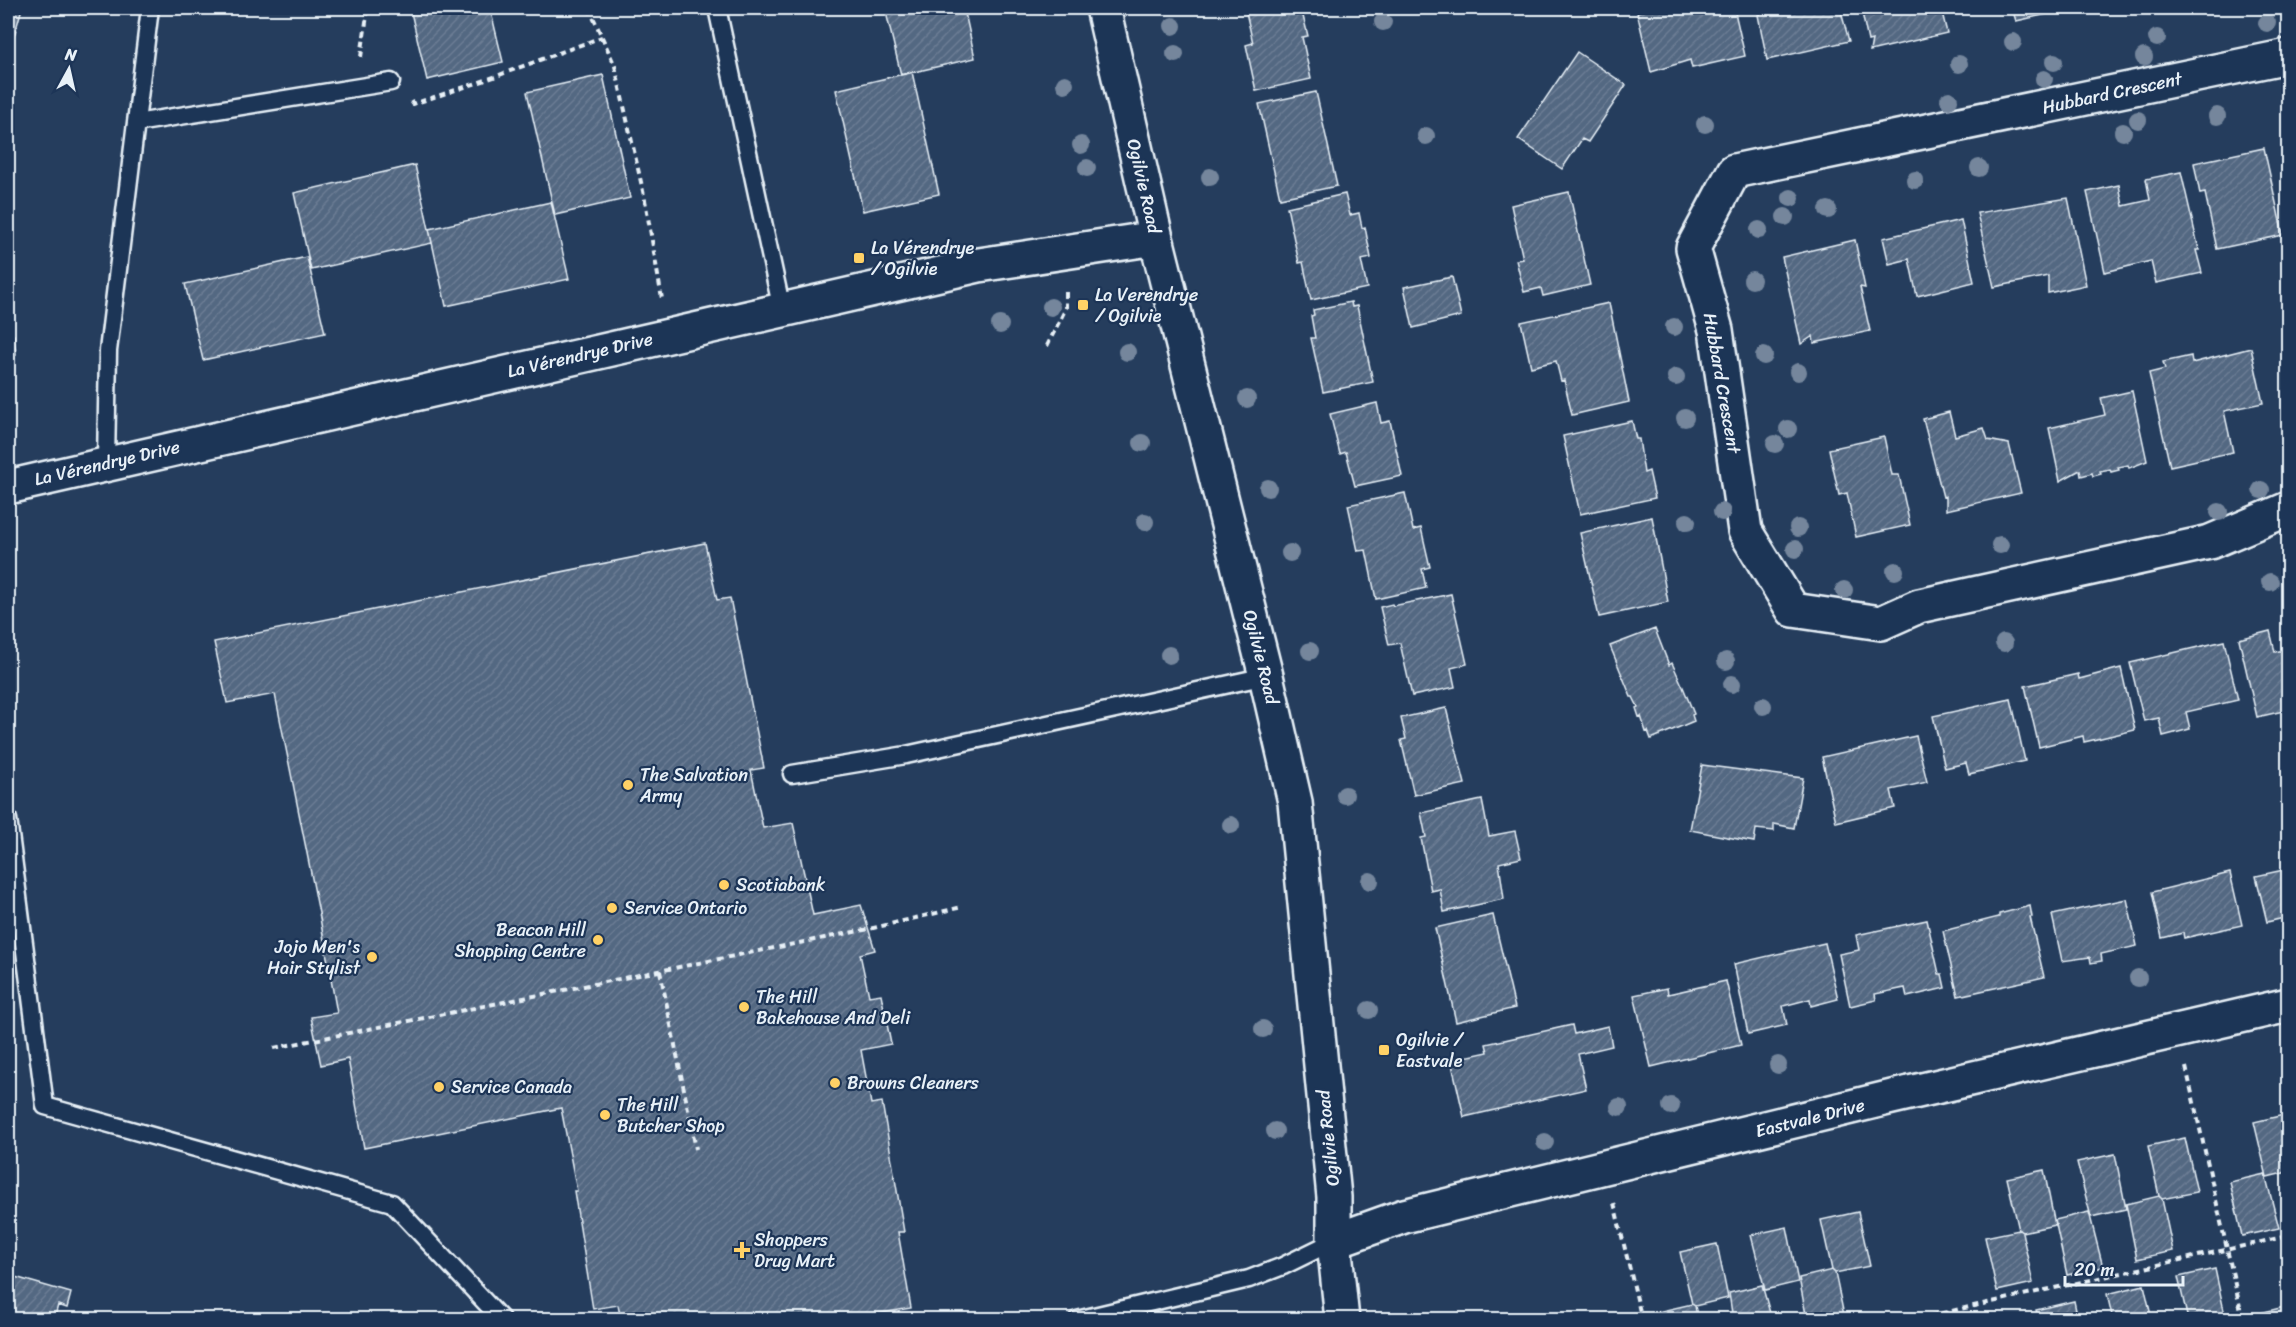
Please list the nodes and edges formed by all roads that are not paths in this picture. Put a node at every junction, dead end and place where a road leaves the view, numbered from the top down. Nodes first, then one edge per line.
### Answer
1 (150, 8) edge
2 (717, 8) edge
3 (1104, 8) edge
4 (2289, 56) edge
5 (391, 82) road end
6 (136, 123) junction
7 (1156, 238) junction
8 (782, 310) junction
9 (106, 463) junction
10 (8, 487) edge
11 (2289, 509) edge
12 (1266, 676) junction
13 (792, 774) dead end
14 (8, 819) edge
15 (2289, 1005) edge
16 (1334, 1241) junction
17 (502, 1320) edge
18 (1077, 1320) edge
19 (1342, 1320) edge

1 - 6 lane
2 - 8 lane
3 - 7 street, Ogilvie Road
4 - 11 street, Hubbard Crescent
5 - 6 lane
6 - 9 lane
7 - 8 street, La Vérendrye Drive
7 - 12 street, Ogilvie Road
8 - 9 street, La Vérendrye Drive
9 - 10 street, La Vérendrye Drive
12 - 13 lane
12 - 16 street, Ogilvie Road
14 - 17 lane
15 - 16 street, Eastvale Drive
16 - 18 lane
16 - 19 street, Ogilvie Road

